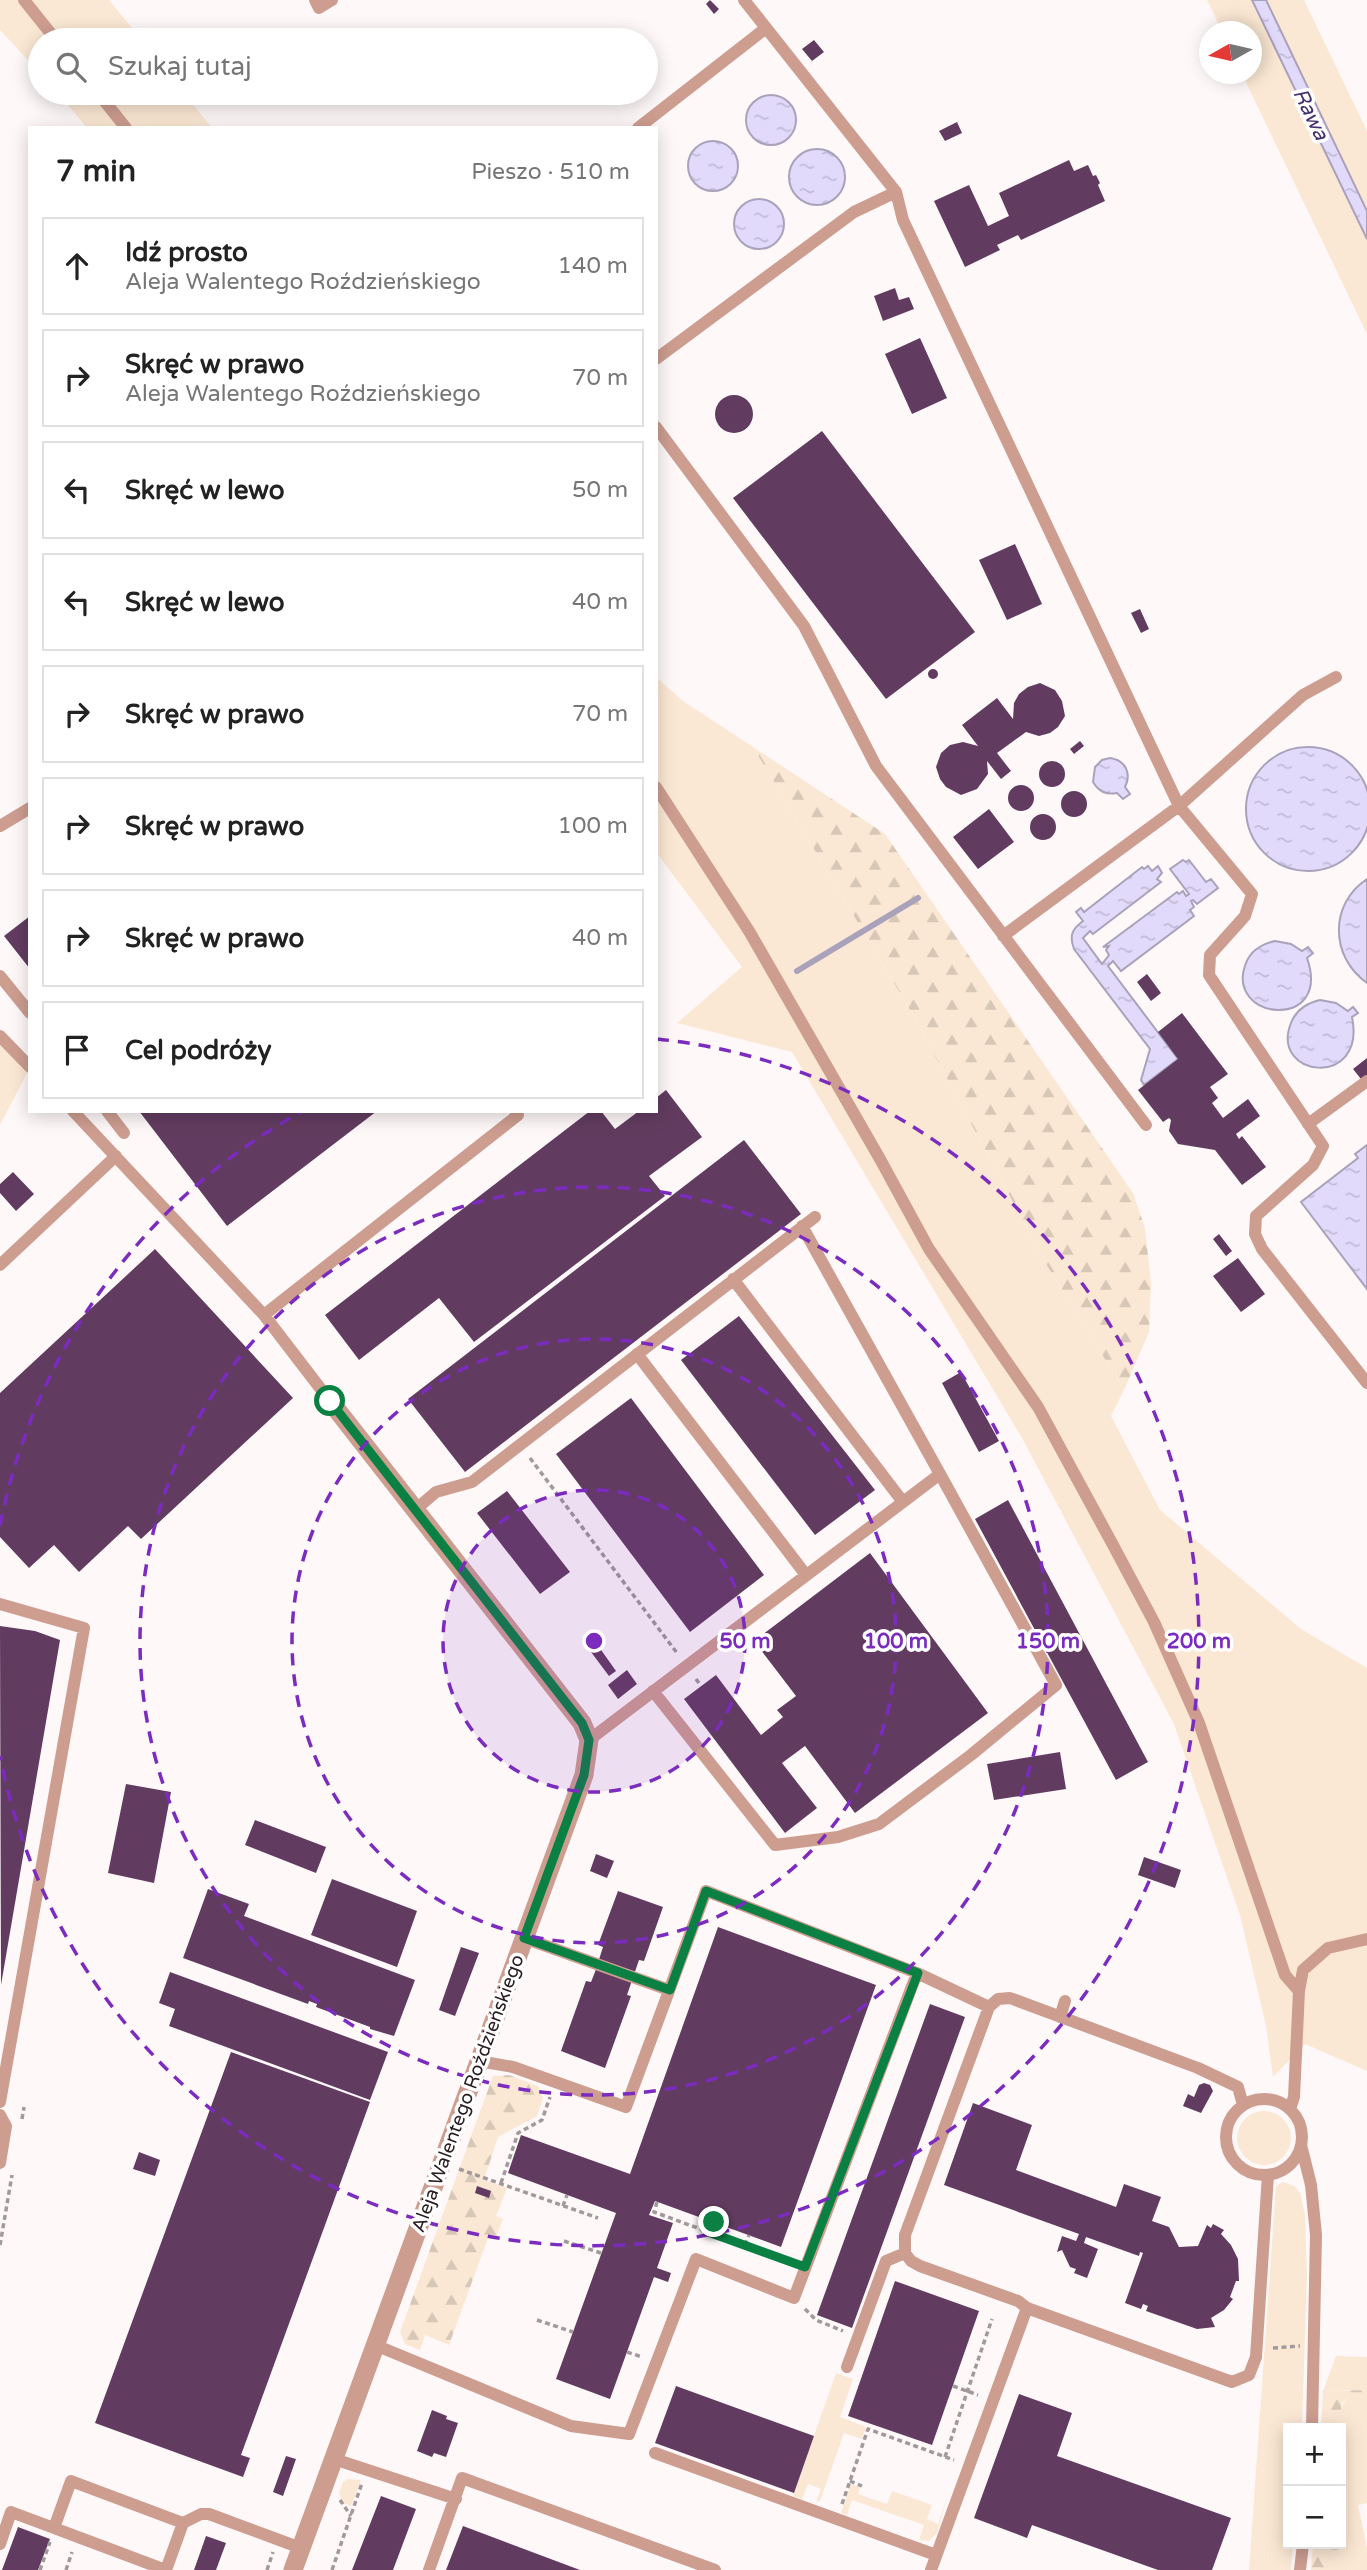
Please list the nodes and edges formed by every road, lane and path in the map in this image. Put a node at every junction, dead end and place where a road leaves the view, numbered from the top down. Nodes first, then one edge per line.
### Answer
1 (24, 0) edge
2 (315, 0) edge
3 (332, 0) edge
4 (744, 0) edge
5 (46, 28) edge
6 (766, 28) junction
7 (108, 105) edge
8 (124, 126) edge
9 (641, 126) edge
10 (897, 192) junction
11 (658, 358) edge
12 (658, 430) edge
13 (1336, 677) dead end
14 (658, 790) edge
15 (1179, 806) junction
16 (28, 809) edge
17 (0, 826) edge
18 (1003, 936) junction
19 (0, 975) edge
20 (28, 1010) edge
21 (0, 1036) edge
22 (28, 1065) edge
23 (1367, 1081) edge
24 (75, 1113) edge
25 (109, 1113) edge
26 (518, 1115) dead end
27 (1308, 1124) junction
28 (1146, 1125) dead end
29 (124, 1133) dead end
30 (116, 1157) junction
31 (815, 1217) dead end
32 (802, 1226) junction
33 (0, 1265) edge
34 (733, 1279) junction
35 (264, 1315) junction
36 (637, 1354) junction
37 (1367, 1383) edge
38 (330, 1401) joint
39 (520, 1445) junction
40 (940, 1474) junction
41 (903, 1502) junction
42 (415, 1510) junction
43 (806, 1575) junction
44 (0, 1604) edge
45 (686, 1666) junction
46 (701, 1686) dead end
47 (653, 1691) junction
48 (589, 1740) junction
49 (524, 1938) junction
50 (1367, 1939) edge
51 (918, 1973) junction
52 (670, 1990) junction
53 (1299, 1991) junction
54 (1066, 2001) dead end
55 (989, 2007) junction
56 (1060, 2017) junction
57 (479, 2062) junction
58 (555, 2082) junction
59 (0, 2102) edge
60 (1243, 2105) junction
61 (1290, 2109) junction
62 (0, 2115) edge
63 (1301, 2145) junction
64 (0, 2162) edge
65 (457, 2168) dead end
66 (1268, 2175) junction
67 (501, 2184) junction
68 (567, 2194) dead end
69 (657, 2202) dead end
70 (563, 2206) junction
71 (598, 2218) dead end
72 (714, 2222) dead end
73 (711, 2233) junction
74 (749, 2235) dead end
75 (564, 2241) dead end
76 (745, 2245) junction
77 (601, 2253) dead end
78 (905, 2253) junction
79 (805, 2267) junction
80 (794, 2298) junction
81 (1027, 2308) junction
82 (992, 2319) dead end
83 (537, 2320) dead end
84 (573, 2332) dead end
85 (859, 2336) junction
86 (1315, 2344) junction
87 (375, 2345) junction
88 (1257, 2350) junction
89 (627, 2352) dead end
90 (637, 2356) dead end
91 (848, 2367) dead end
92 (953, 2386) dead end
93 (967, 2392) junction
94 (993, 2400) junction
95 (1312, 2423) edge
96 (655, 2453) dead end
97 (945, 2456) junction
98 (334, 2459) junction
99 (969, 2465) junction
100 (367, 2470) junction
101 (850, 2482) junction
102 (862, 2486) dead end
103 (456, 2499) junction
104 (836, 2520) junction
105 (183, 2523) junction
106 (53, 2533) junction
107 (0, 2544) edge
108 (300, 2548) junction
109 (1302, 2549) edge
110 (936, 2556) junction
111 (40, 2570) edge
112 (292, 2570) edge
113 (332, 2570) edge
114 (429, 2570) edge
115 (715, 2570) edge
116 (932, 2570) edge
117 (1300, 2570) edge

1 - 5 lane
2 - 3 lane
4 - 6 lane
6 - 9 lane
6 - 10 lane
7 - 8 lane
10 - 11 lane
10 - 15 lane
12 - 18 lane
13 - 15 lane
14 - 53 lane
15 - 18 lane
15 - 27 lane
16 - 17 lane
18 - 28 lane
19 - 20 lane
21 - 22 lane
23 - 27 lane
24 - 30 lane
25 - 29 lane
26 - 35 lane
27 - 37 lane
30 - 33 lane
30 - 35 lane
31 - 32 lane
32 - 34 lane
32 - 40 lane
34 - 36 lane
34 - 41 lane
35 - 38 lane
36 - 39 lane
36 - 43 lane
38 - 42 street
39 - 42 lane
39 - 45 path
40 - 41 lane
40 - 47 lane
41 - 43 lane
42 - 48 street
43 - 45 lane
44 - 59 lane
45 - 46 path
45 - 47 lane
47 - 48 lane
48 - 49 street, Aleja Walentego Roździeńskiego
49 - 52 lane
49 - 57 street, Aleja Walentego Roździeńskiego
50 - 53 lane
51 - 52 lane
51 - 55 lane
51 - 79 lane
52 - 58 lane
53 - 61 lane
54 - 56 lane
55 - 56 lane
55 - 78 lane
56 - 60 lane
57 - 58 lane
57 - 87 street, Aleja Walentego Roździeńskiego
58 - 67 path
60 - 61 lane
60 - 66 lane
61 - 63 lane
62 - 64 lane
63 - 66 lane
63 - 86 lane
65 - 67 path
66 - 88 lane
67 - 70 path
68 - 70 path
69 - 73 path
70 - 71 path
72 - 73 path
73 - 76 path
74 - 76 path
75 - 77 path
76 - 79 path
78 - 81 lane
78 - 85 lane
79 - 80 lane
80 - 85 path
80 - 87 lane
81 - 88 lane
81 - 94 lane
82 - 93 path
83 - 84 path
85 - 91 lane
86 - 88 path
86 - 95 lane
87 - 98 street, Aleja Walentego Roździeńskiego
89 - 90 path
92 - 93 path
93 - 94 path
93 - 97 path
94 - 99 lane
96 - 104 lane
97 - 99 path
97 - 101 path
98 - 100 lane
98 - 108 street, Aleja Walentego Roździeńskiego
99 - 110 lane
100 - 103 lane
100 - 113 path
101 - 102 path
101 - 104 path
103 - 114 lane
103 - 115 lane
104 - 110 lane
105 - 106 lane
105 - 106 lane
105 - 108 lane
106 - 107 lane
106 - 111 path
108 - 112 street, Aleja Walentego Roździeńskiego
109 - 117 lane
110 - 116 lane

